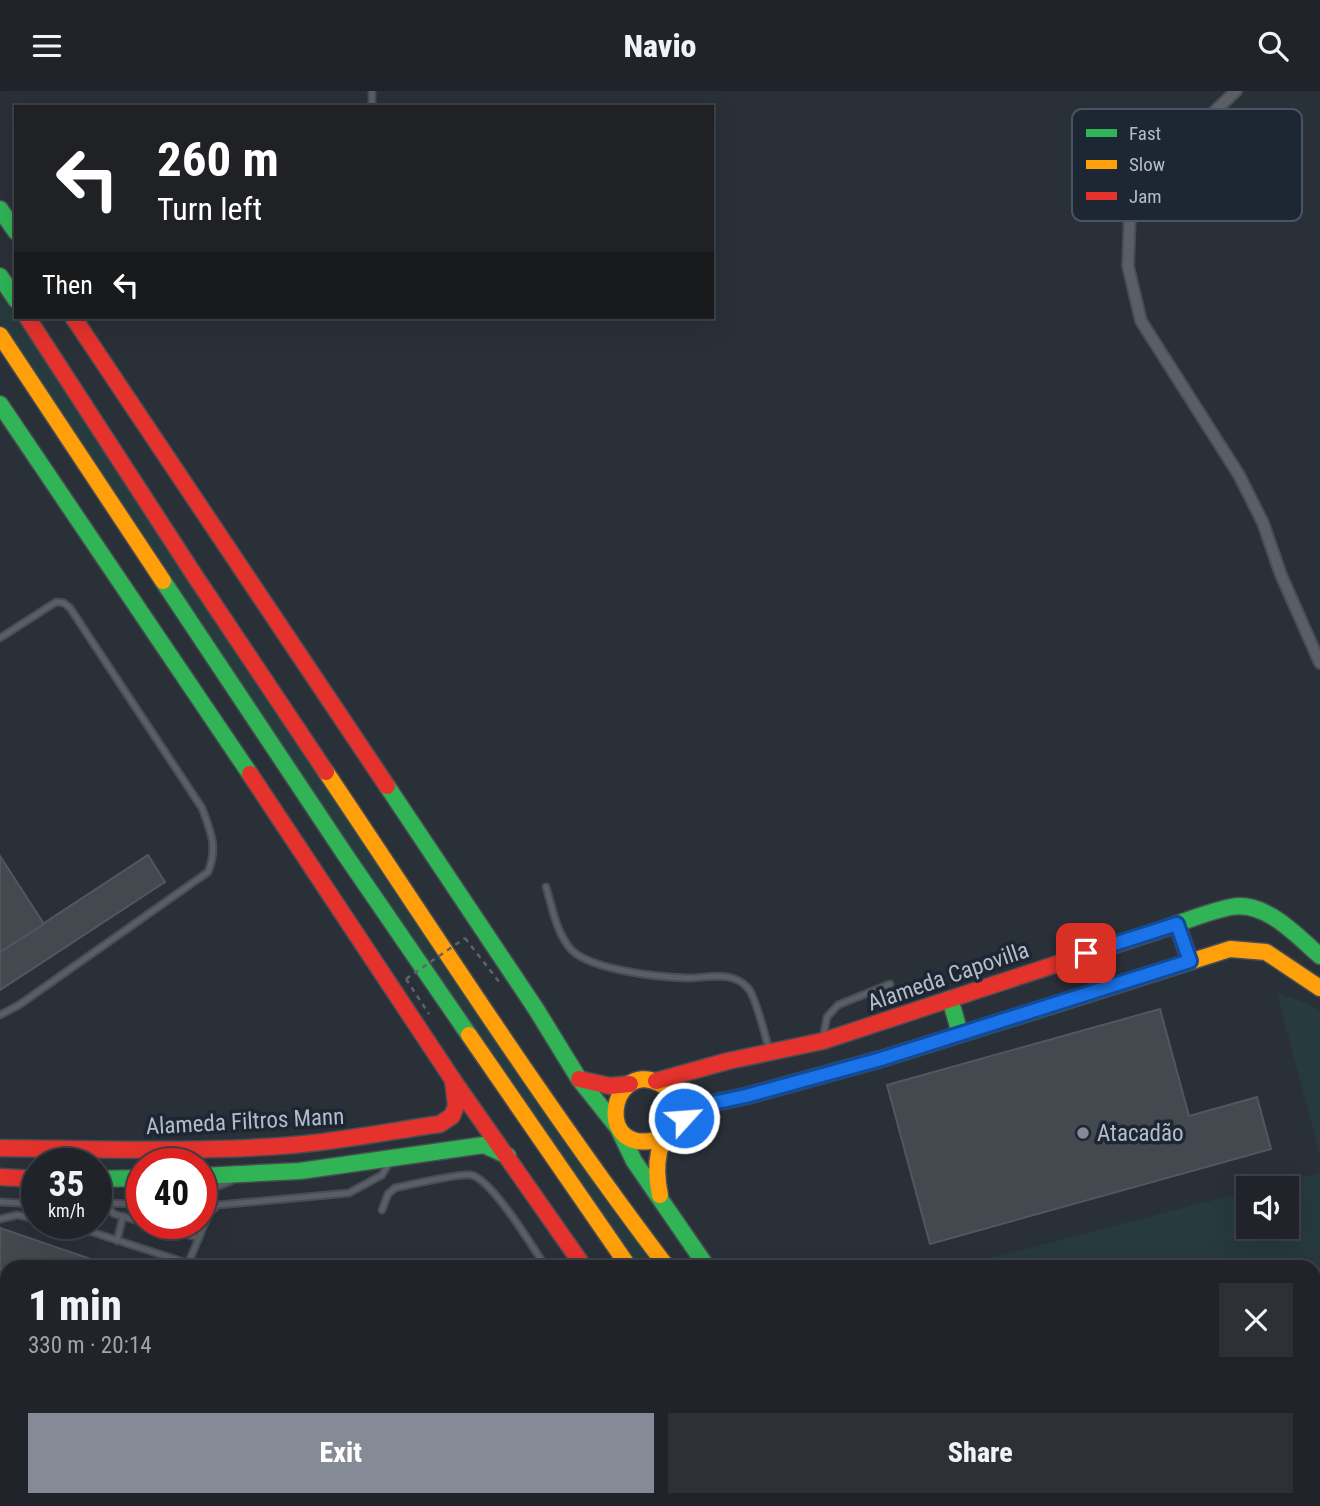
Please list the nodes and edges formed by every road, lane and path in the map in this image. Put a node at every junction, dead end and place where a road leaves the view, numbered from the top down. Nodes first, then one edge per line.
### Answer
1 (1236, 91) edge
2 (1217, 109) edge
3 (0, 209) edge
4 (1130, 221) edge
5 (14, 229) edge
6 (0, 276) edge
7 (14, 297) edge
8 (28, 319) edge
9 (74, 319) edge
10 (0, 335) edge
11 (0, 404) edge
12 (0, 638) edge
13 (1320, 663) edge
14 (546, 887) dead end
15 (1177, 924) junction
16 (466, 938) dead end
17 (1320, 956) edge
18 (1190, 961) junction
19 (406, 979) dead end
20 (890, 984) dead end
21 (1320, 988) edge
22 (950, 999) junction
23 (0, 1015) edge
24 (960, 1033) junction
25 (823, 1041) junction
26 (770, 1052) junction
27 (579, 1079) junction
28 (453, 1080) junction
29 (656, 1081) junction
30 (630, 1084) junction
31 (618, 1128) junction
32 (670, 1132) junction
33 (293, 1145) junction
34 (0, 1147) edge
35 (36, 1148) edge
36 (112, 1150) edge
37 (508, 1156) junction
38 (392, 1159) junction
39 (300, 1171) junction
40 (250, 1175) junction
41 (217, 1176) edge
42 (0, 1177) edge
43 (21, 1178) edge
44 (217, 1187) edge
45 (0, 1202) edge
46 (21, 1203) edge
47 (663, 1204) junction
48 (217, 1206) edge
49 (382, 1210) dead end
50 (112, 1212) edge
51 (21, 1216) edge
52 (123, 1216) junction
53 (126, 1217) edge
54 (0, 1219) edge
55 (110, 1239) edge
56 (199, 1239) edge
57 (117, 1241) junction
58 (176, 1260) edge
59 (190, 1260) edge
60 (542, 1260) edge
61 (579, 1260) edge
62 (624, 1260) edge
63 (662, 1260) edge
64 (702, 1260) edge

1 - 2 street
3 - 5 main road
4 - 13 street
6 - 7 main road
8 - 63 main road
9 - 27 main road
10 - 62 main road
11 - 28 main road
12 - 23 lane
14 - 26 lane
15 - 17 main road, Alameda Capovilla
15 - 18 main road
15 - 22 main road, Alameda Capovilla
16 - 19 path, bridge
18 - 21 main road
18 - 24 main road
20 - 25 lane
22 - 24 main road
22 - 25 main road, Alameda Capovilla
24 - 32 main road
25 - 26 main road, Alameda Capovilla
26 - 29 main road, Alameda Capovilla
27 - 30 main road
27 - 31 main road
28 - 33 main road, Alameda Filtros Mann
28 - 37 main road
29 - 30 main road
29 - 32 main road
30 - 31 main road
31 - 32 main road
31 - 47 main road
32 - 47 main road
33 - 36 main road, Alameda Filtros Mann
33 - 39 main road
34 - 35 main road, Alameda Filtros Mann
37 - 38 main road
37 - 61 main road
38 - 39 main road
38 - 48 lane
39 - 40 main road
40 - 41 main road
40 - 44 lane
42 - 43 main road
45 - 46 lane
47 - 64 main road
49 - 60 lane
50 - 52 lane
51 - 54 lane
52 - 53 lane
52 - 57 lane
55 - 57 lane
56 - 59 lane
57 - 58 lane

